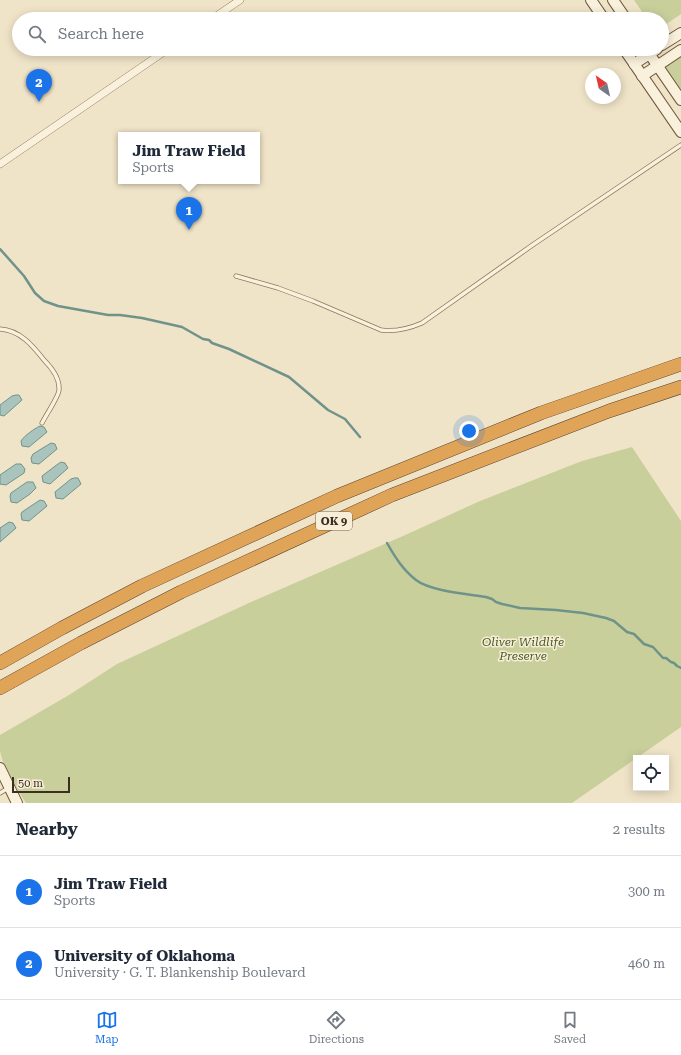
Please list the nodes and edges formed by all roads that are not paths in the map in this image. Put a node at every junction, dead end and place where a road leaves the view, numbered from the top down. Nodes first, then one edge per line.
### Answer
1 (240, 0) edge
2 (591, 0) edge
3 (613, 0) edge
4 (222, 12) edge
5 (599, 12) edge
6 (621, 12) edge
7 (681, 33) edge
8 (669, 41) edge
9 (681, 50) edge
10 (158, 56) edge
11 (629, 56) edge
12 (644, 56) edge
13 (653, 56) edge
14 (634, 64) junction
15 (658, 66) junction
16 (642, 76) junction
17 (681, 100) edge
18 (681, 132) edge
19 (681, 145) edge
20 (0, 164) edge
21 (236, 276) dead end
22 (0, 329) edge
23 (681, 364) edge
24 (681, 387) edge
25 (42, 423) dead end
26 (0, 663) edge
27 (0, 688) edge
28 (0, 768) edge
29 (2, 788) edge
30 (15, 803) edge

1 - 4 street
2 - 5 main road
3 - 6 main road
7 - 8 main road
9 - 15 main road
10 - 20 street
11 - 14 main road
12 - 14 main road
13 - 15 main road
14 - 16 main road
15 - 16 main road
15 - 17 main road
16 - 18 main road
19 - 21 lane
22 - 25 lane
23 - 26 highway, OK 9
24 - 27 highway, OK 9
28 - 30 main road
29 - 30 main road

